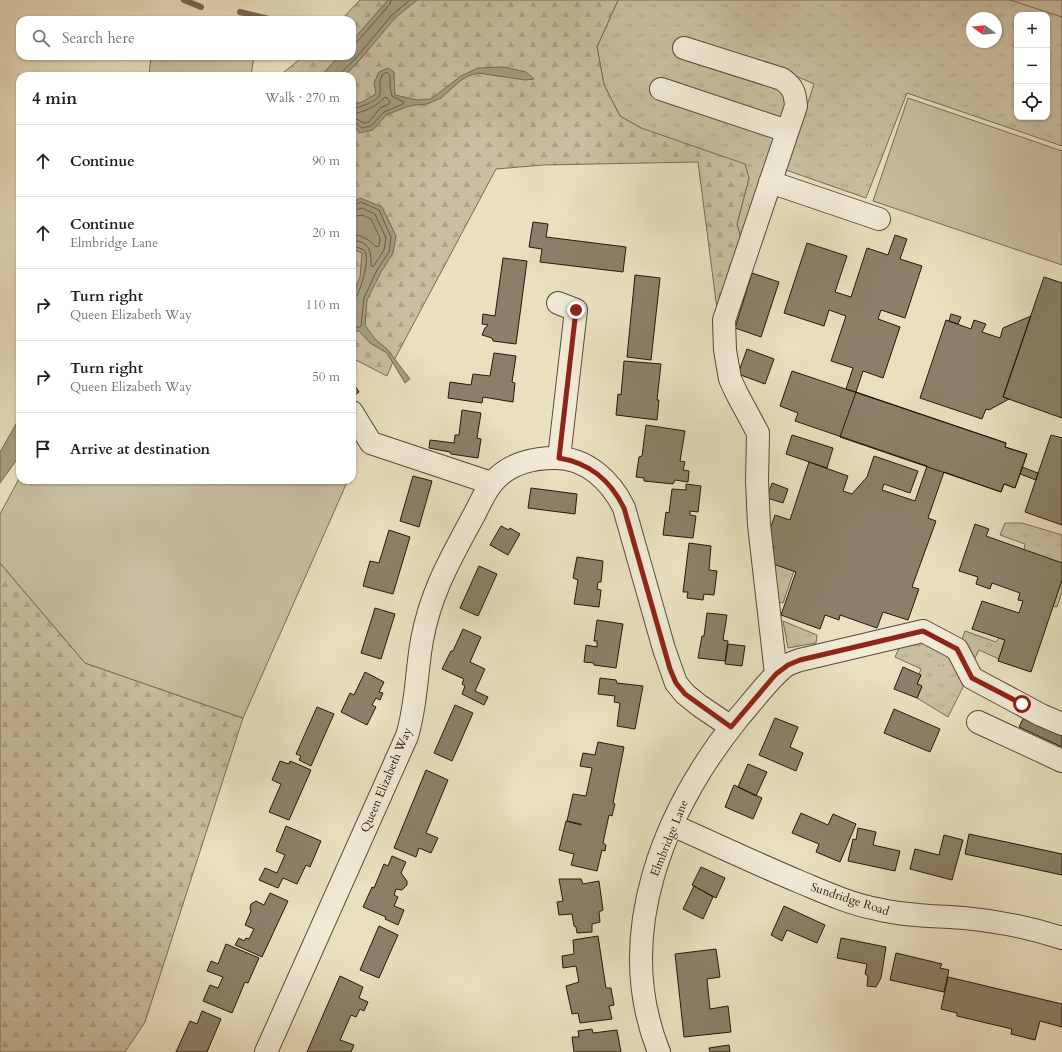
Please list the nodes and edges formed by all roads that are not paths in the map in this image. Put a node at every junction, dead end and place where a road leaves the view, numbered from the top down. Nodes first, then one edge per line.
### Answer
1 (684, 48) dead end
2 (660, 89) dead end
3 (787, 132) junction
4 (770, 182) junction
5 (879, 219) dead end
6 (558, 303) dead end
7 (356, 419) edge
8 (559, 458) junction
9 (491, 483) junction
10 (776, 674) junction
11 (978, 722) dead end
12 (1062, 724) edge
13 (731, 727) junction
14 (1062, 761) edge
15 (672, 824) junction
16 (1062, 938) edge
17 (266, 1052) edge
18 (659, 1052) edge

1 - 3 street
2 - 3 street
3 - 4 street
4 - 5 street
4 - 10 street
6 - 8 street
7 - 9 street
8 - 9 street, Queen Elizabeth Way
8 - 13 street, Queen Elizabeth Way
9 - 17 street, Queen Elizabeth Way
10 - 12 street, Elmbridge Lane
10 - 13 street, Elmbridge Lane
11 - 14 street
13 - 15 street, Elmbridge Lane
15 - 16 street, Sundridge Road
15 - 18 street, Elmbridge Lane

